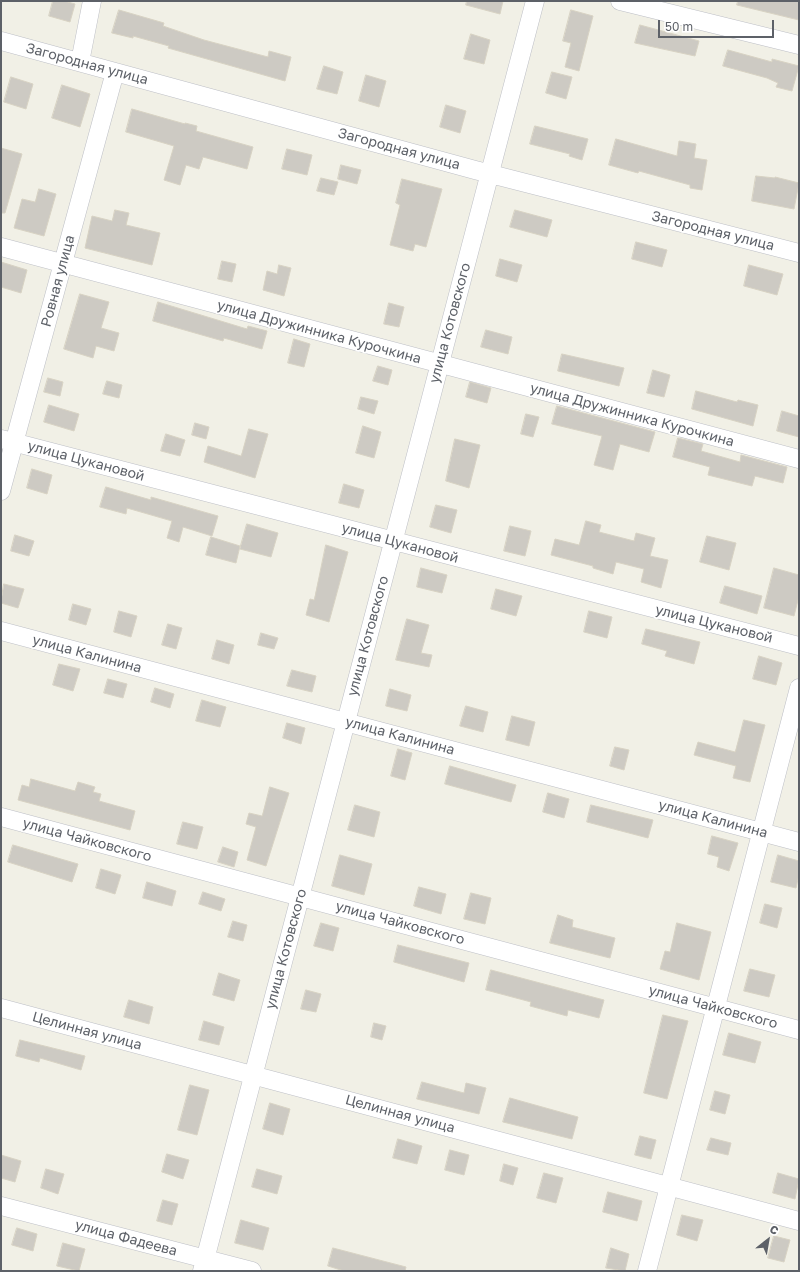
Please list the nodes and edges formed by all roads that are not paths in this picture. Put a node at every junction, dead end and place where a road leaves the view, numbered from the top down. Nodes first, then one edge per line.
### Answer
1 (92, 1) edge
2 (535, 1) edge
3 (620, 1) edge
4 (1, 41) edge
5 (799, 44) edge
6 (80, 62) junction
7 (115, 72) junction
8 (490, 173) junction
9 (1, 247) edge
10 (799, 253) edge
11 (63, 264) junction
12 (440, 364) junction
13 (8, 440) edge
14 (799, 459) edge
15 (1, 491) edge
16 (393, 542) junction
17 (1, 631) edge
18 (799, 646) edge
19 (799, 688) edge
20 (346, 722) junction
21 (1, 817) edge
22 (761, 832) junction
23 (799, 842) edge
24 (300, 897) junction
25 (1, 1008) edge
26 (716, 1008) junction
27 (799, 1030) edge
28 (253, 1075) junction
29 (669, 1186) junction
30 (1, 1206) edge
31 (799, 1222) edge
32 (203, 1265) edge
33 (252, 1271) edge
34 (647, 1271) edge

1 - 6 street
2 - 8 street, улица Котовского
3 - 5 street
4 - 6 street, Загородная улица
6 - 7 street, Загородная улица
7 - 8 street, Загородная улица
7 - 11 street, Ровная улица
8 - 10 street, Загородная улица
8 - 12 street, улица Котовского
9 - 11 street, улица Дружинника Курочкина
11 - 12 street, улица Дружинника Курочкина
11 - 13 street, Ровная улица
12 - 14 street, улица Дружинника Курочкина
12 - 16 street, улица Котовского
13 - 15 street, Ровная улица
13 - 16 street, улица Цукановой
16 - 18 street, улица Цукановой
16 - 20 street, улица Котовского
17 - 20 street, улица Калинина
19 - 22 street
20 - 22 street, улица Калинина
20 - 24 street, улица Котовского
21 - 24 street, улица Чайковского
22 - 23 street, улица Калинина
22 - 26 street
24 - 26 street, улица Чайковского
24 - 28 street, улица Котовского
25 - 28 street, Целинная улица
26 - 27 street, улица Чайковского
26 - 29 street
28 - 29 street, Целинная улица
28 - 32 street, улица Котовского
29 - 31 street, Целинная улица
29 - 34 street
30 - 32 street, улица Фадеева
32 - 33 street, улица Фадеева

